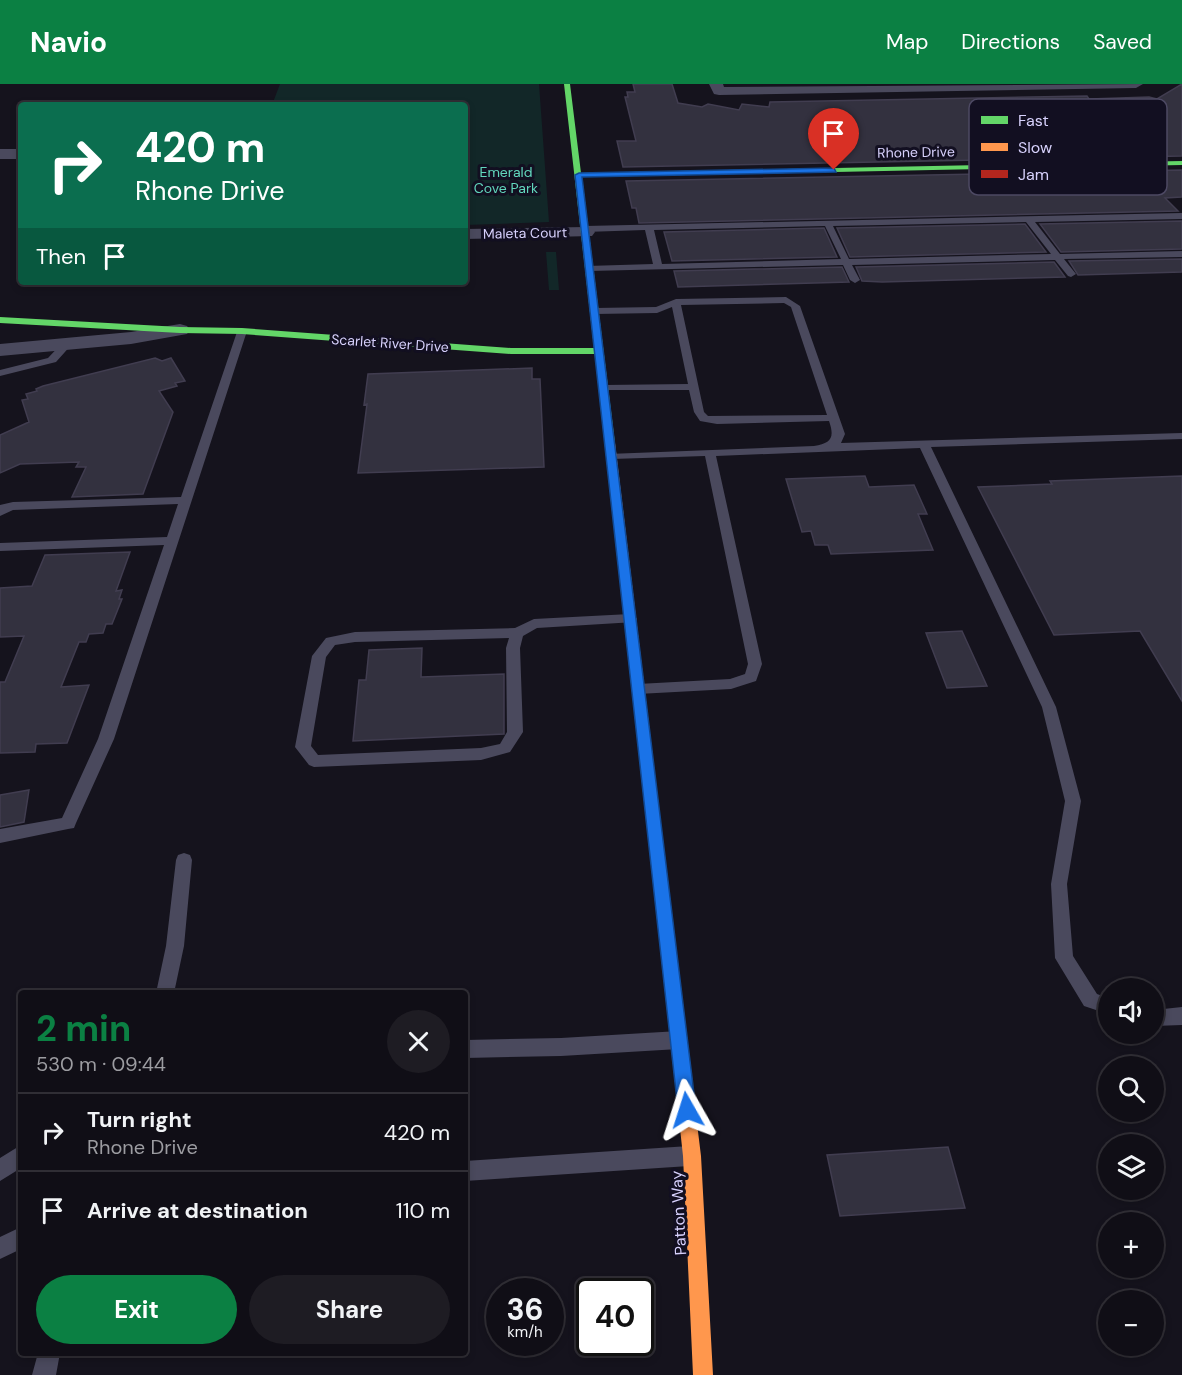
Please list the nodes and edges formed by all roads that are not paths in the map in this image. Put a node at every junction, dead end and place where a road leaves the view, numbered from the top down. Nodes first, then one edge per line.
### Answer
1 (567, 84) edge
2 (1136, 84) edge
3 (718, 87) edge
4 (0, 154) edge
5 (18, 154) edge
6 (1167, 164) edge
7 (1182, 164) edge
8 (969, 168) edge
9 (579, 175) junction
10 (1182, 216) edge
11 (1028, 219) junction
12 (828, 224) junction
13 (649, 228) junction
14 (585, 231) junction
15 (468, 234) edge
16 (1182, 254) edge
17 (1058, 257) junction
18 (846, 262) junction
19 (658, 266) junction
20 (590, 268) junction
21 (1071, 274) dead end
22 (855, 280) dead end
23 (676, 302) junction
24 (595, 311) junction
25 (0, 320) edge
26 (180, 330) junction
27 (242, 331) junction
28 (68, 343) junction
29 (0, 350) edge
30 (600, 351) junction
31 (0, 373) edge
32 (694, 387) junction
33 (604, 388) junction
34 (834, 418) junction
35 (1182, 436) edge
36 (924, 444) junction
37 (829, 447) junction
38 (710, 453) junction
39 (612, 456) junction
40 (186, 500) junction
41 (0, 512) edge
42 (172, 541) junction
43 (0, 546) edge
44 (630, 620) junction
45 (517, 633) junction
46 (638, 689) junction
47 (0, 836) edge
48 (184, 860) dead end
49 (166, 990) edge
50 (1098, 1002) edge
51 (1182, 1016) edge
52 (1164, 1017) edge
53 (679, 1040) junction
54 (468, 1049) edge
55 (692, 1156) junction
56 (18, 1157) edge
57 (0, 1171) edge
58 (468, 1171) edge
59 (18, 1239) edge
60 (0, 1248) edge
61 (48, 1356) edge
62 (44, 1375) edge
63 (703, 1375) edge

1 - 9 street, Patton Way
2 - 3 street
4 - 5 street
6 - 7 street, Rhone Drive
8 - 9 street, Rhone Drive
9 - 14 street, Patton Way
10 - 11 lane
11 - 12 lane
11 - 17 lane
12 - 13 lane
12 - 18 lane
13 - 14 lane
13 - 19 lane
14 - 15 street, Maleta Court
14 - 20 street, Patton Way
16 - 17 lane
17 - 18 lane
17 - 21 lane
18 - 19 lane
18 - 22 lane
19 - 20 lane
20 - 24 street, Patton Way
23 - 24 lane
23 - 32 lane
23 - 34 lane
24 - 30 street, Patton Way
25 - 26 street, Scarlet River Drive
26 - 27 street, Scarlet River Drive
26 - 28 street, Scarlet River Drive
27 - 30 street, Scarlet River Drive
27 - 40 lane
28 - 29 street, Scarlet River Drive
28 - 31 lane
30 - 33 street, Patton Way
32 - 33 lane
32 - 34 lane
33 - 39 street, Patton Way
34 - 37 lane
35 - 36 lane
36 - 37 lane
36 - 50 lane
37 - 38 lane
38 - 39 lane
38 - 46 lane
39 - 44 street, Patton Way
40 - 41 lane
40 - 42 lane
42 - 43 lane
42 - 47 lane
44 - 45 lane
44 - 46 street, Patton Way
45 - 45 lane
46 - 53 street, Patton Way
48 - 49 lane
51 - 52 lane
53 - 54 lane
53 - 55 street, Patton Way
55 - 58 lane
55 - 63 street, Patton Way
56 - 57 lane
59 - 60 lane
61 - 62 lane

